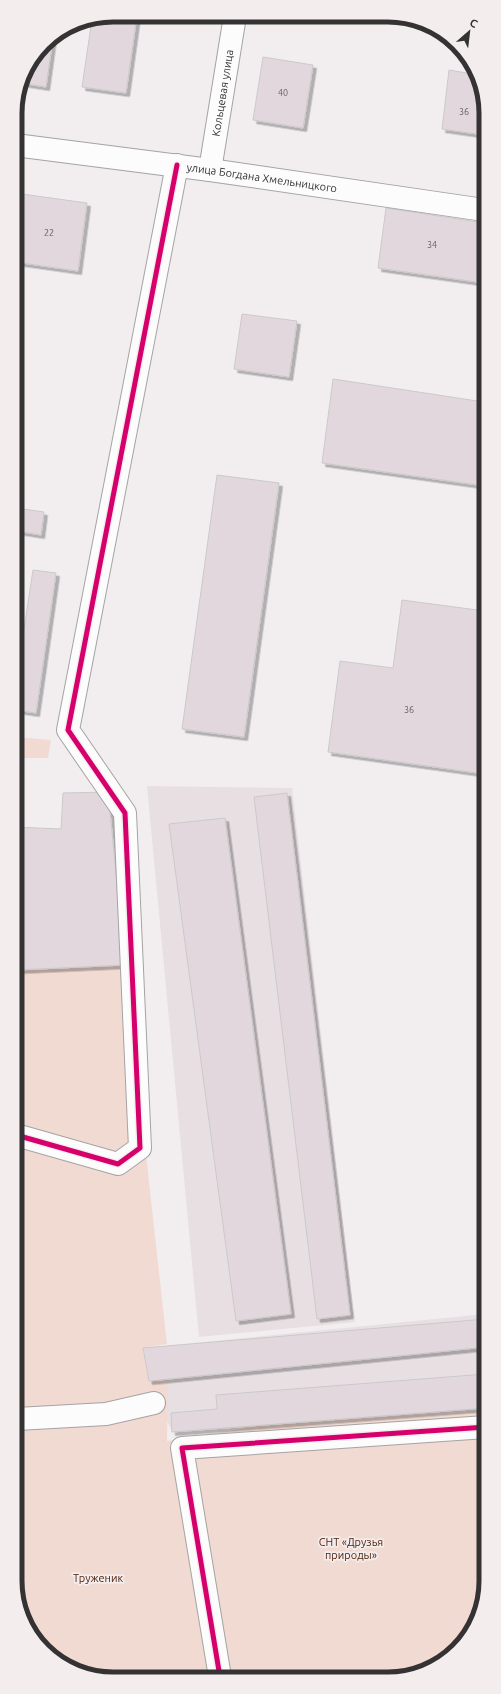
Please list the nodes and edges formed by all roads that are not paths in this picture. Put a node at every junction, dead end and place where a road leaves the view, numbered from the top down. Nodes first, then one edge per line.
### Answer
1 (234, 22) edge
2 (22, 146) edge
3 (177, 165) junction
4 (210, 170) junction
5 (479, 209) edge
6 (22, 1136) edge
7 (154, 1403) dead end
8 (22, 1419) edge
9 (479, 1427) edge
10 (219, 1672) edge

1 - 4 street, Кольцевая улица
2 - 3 street, улица Богдана Хмельницкого
3 - 4 street, улица Богдана Хмельницкого
3 - 6 street
4 - 5 street, улица Богдана Хмельницкого
7 - 8 street
9 - 10 street

